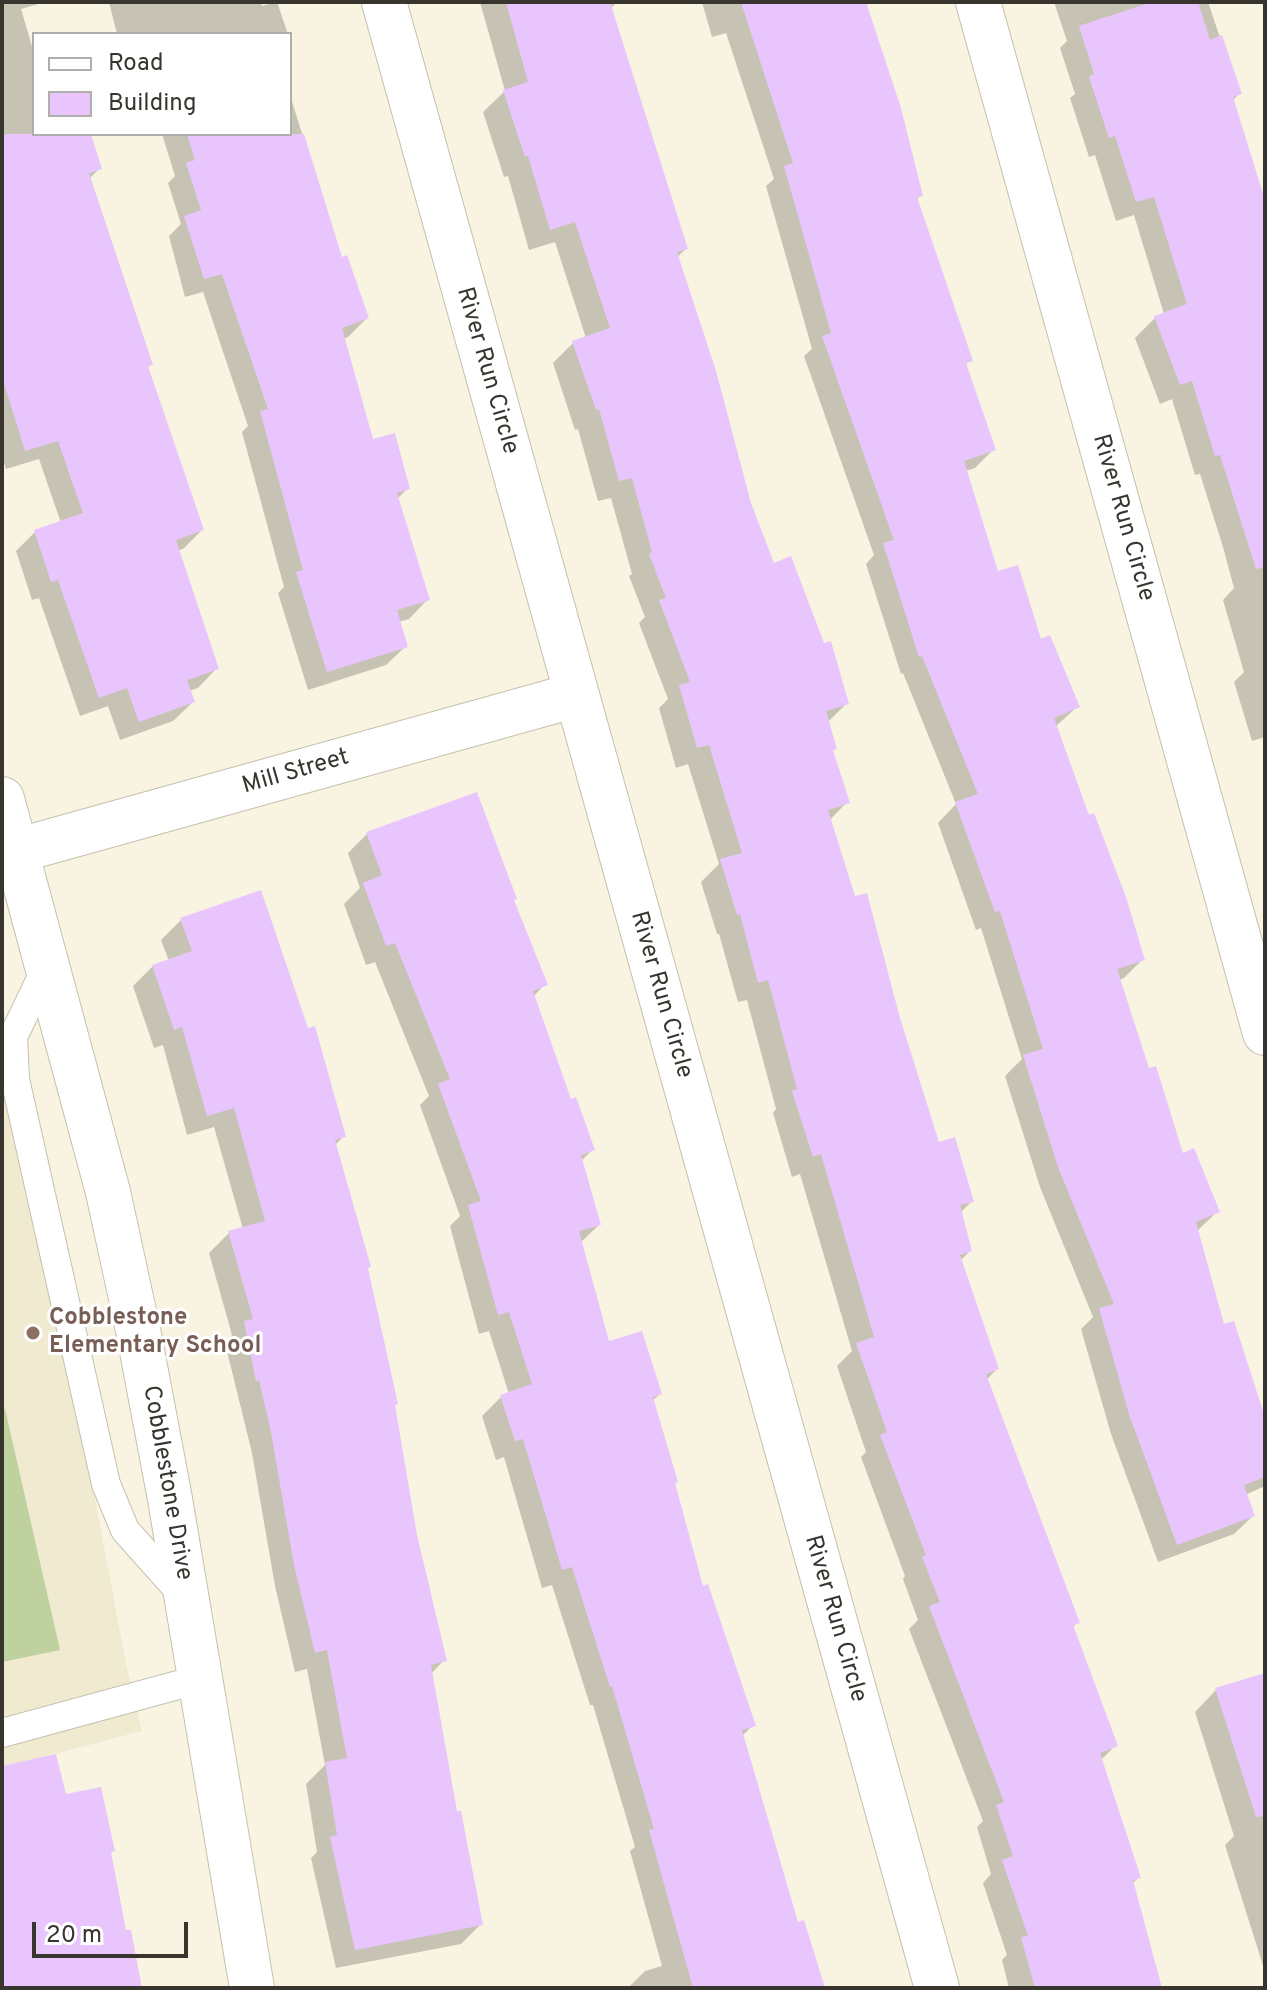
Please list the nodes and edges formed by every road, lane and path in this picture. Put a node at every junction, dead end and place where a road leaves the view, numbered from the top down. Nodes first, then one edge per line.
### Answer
1 (384, 2) edge
2 (978, 2) edge
3 (576, 695) junction
4 (2, 799) edge
5 (16, 851) junction
6 (48, 964) junction
7 (1265, 1033) edge
8 (186, 1598) junction
9 (200, 1679) junction
10 (2, 1733) edge
11 (252, 1988) edge
12 (937, 1988) edge

1 - 3 street, River Run Circle
2 - 7 street, River Run Circle
3 - 5 street, Mill Street
3 - 12 street, River Run Circle
4 - 5 street, Cobblestone Drive
5 - 6 street, Cobblestone Drive
6 - 8 street, Cobblestone Drive
6 - 8 lane
8 - 9 street, Cobblestone Drive
9 - 10 lane
9 - 11 street, Cobblestone Drive

